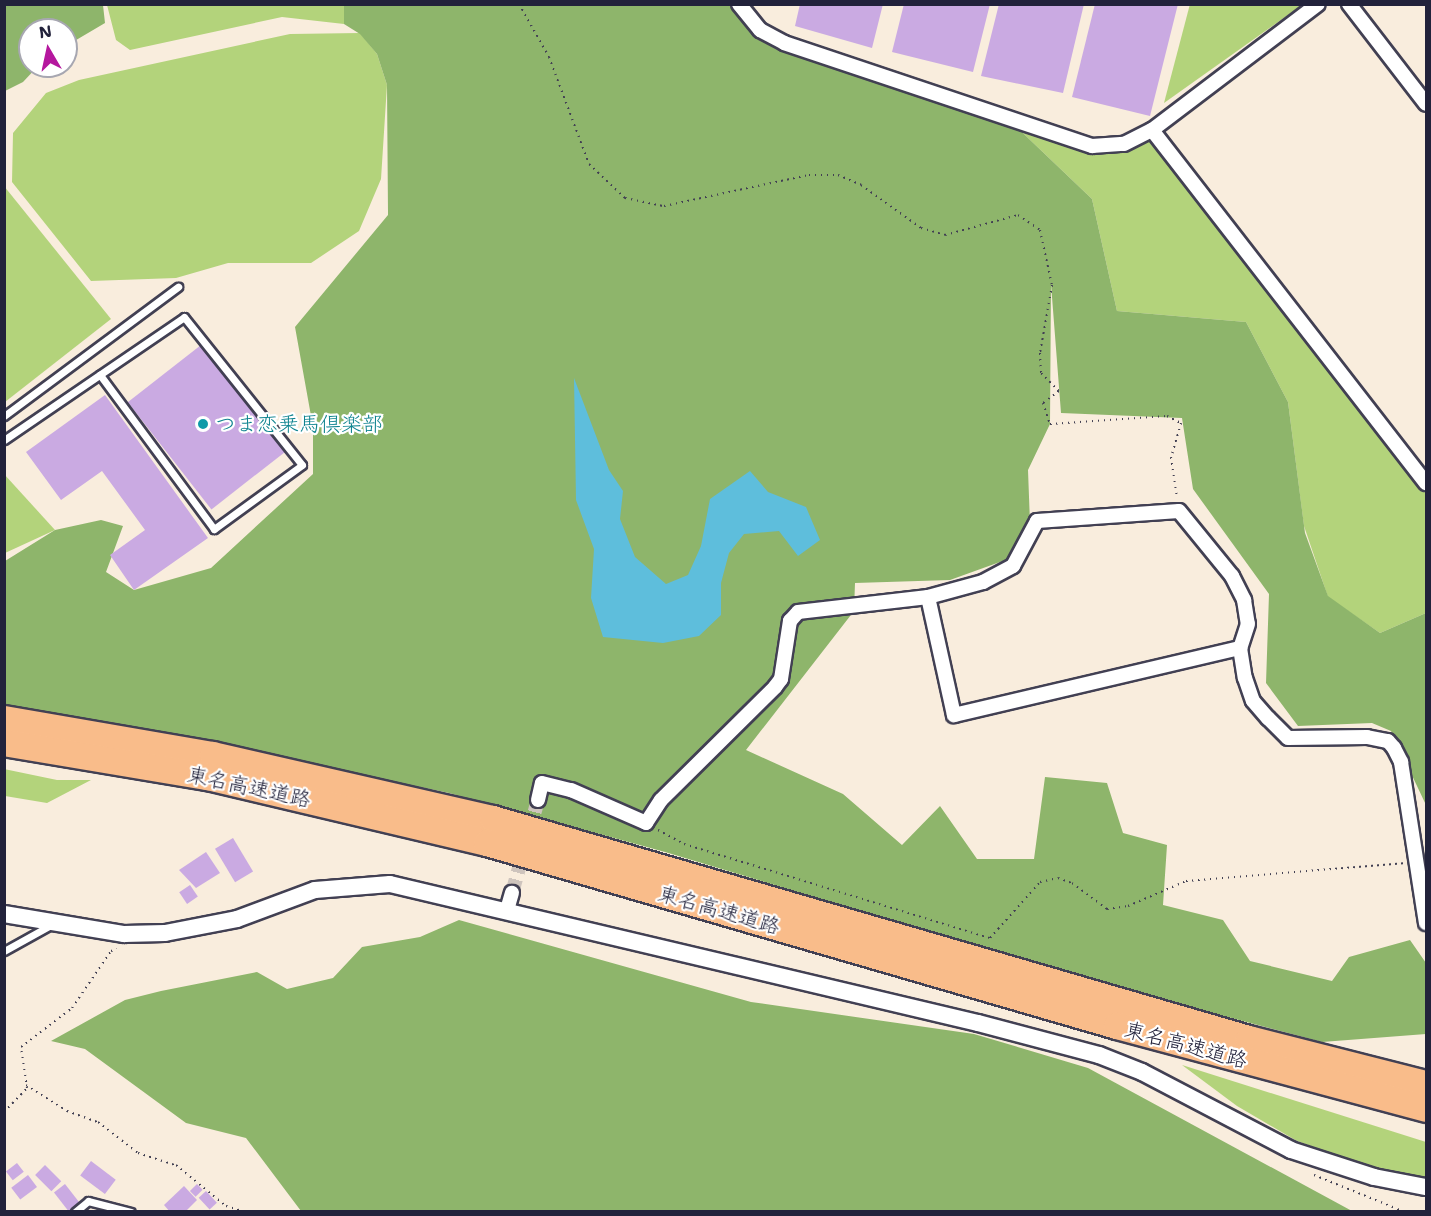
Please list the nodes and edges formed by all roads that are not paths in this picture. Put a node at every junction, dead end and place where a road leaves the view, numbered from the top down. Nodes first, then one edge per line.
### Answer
1 (739, 4) edge
2 (1318, 4) edge
3 (1349, 4) edge
4 (1426, 104) edge
5 (1152, 130) junction
6 (178, 287) dead end
7 (100, 375) junction
8 (4, 416) edge
9 (4, 440) edge
10 (1426, 483) edge
11 (928, 597) junction
12 (1240, 648) junction
13 (4, 719) edge
14 (4, 743) edge
15 (537, 800) tunnel mouth
16 (512, 893) tunnel mouth
17 (507, 910) junction
18 (4, 914) edge
19 (54, 923) junction
20 (1426, 923) edge
21 (4, 951) edge
22 (1426, 1084) edge
23 (1426, 1109) edge
24 (1426, 1187) edge
25 (75, 1212) edge
26 (131, 1212) edge

1 - 5 street
2 - 5 street
3 - 4 street
5 - 10 street
6 - 8 lane
7 - 7 lane
7 - 9 lane
11 - 12 street
11 - 12 street
11 - 15 street
12 - 20 street
13 - 22 highway, 東名高速道路
14 - 23 highway, 東名高速道路
16 - 17 street
17 - 19 street
17 - 24 street
18 - 19 street
19 - 21 lane
25 - 26 lane

